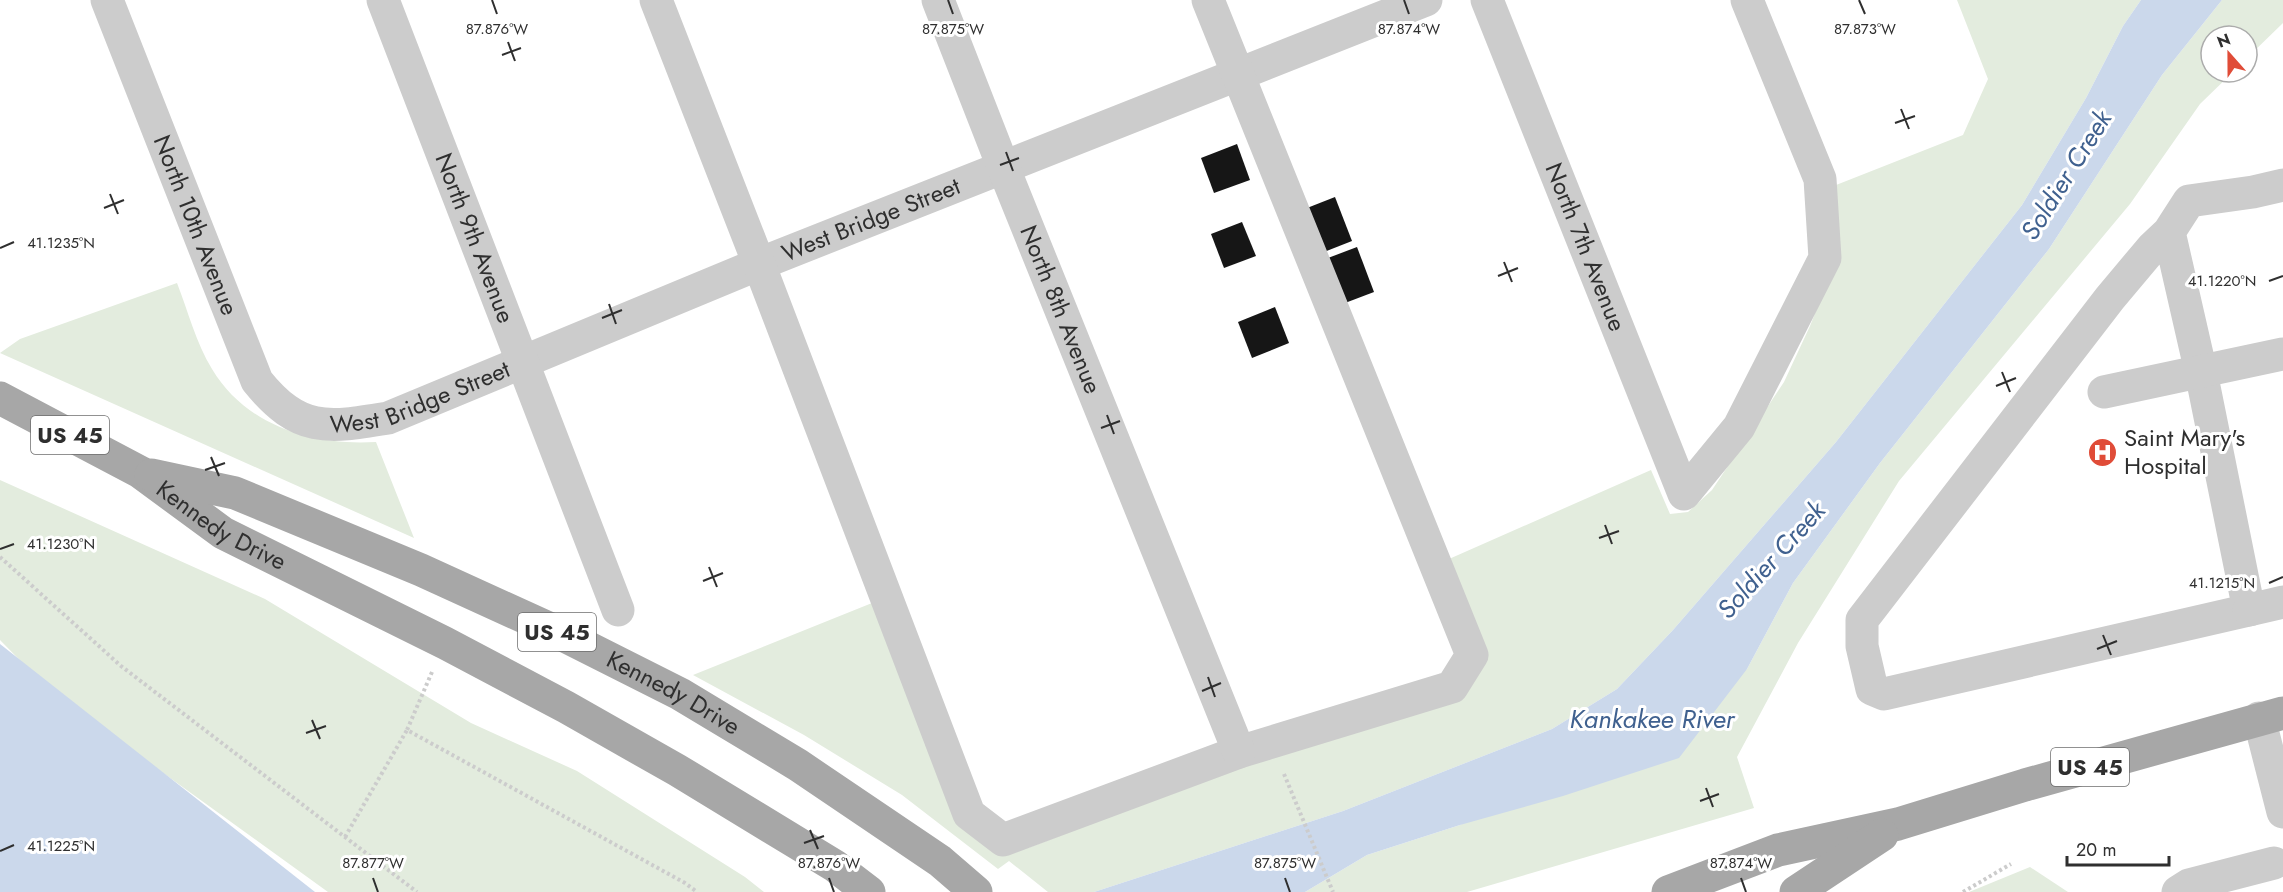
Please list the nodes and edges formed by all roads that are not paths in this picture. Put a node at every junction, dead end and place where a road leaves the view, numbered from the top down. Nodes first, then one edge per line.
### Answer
1 (107, 0) edge
2 (383, 0) edge
3 (656, 0) edge
4 (938, 0) edge
5 (1208, 0) edge
6 (1426, 0) edge
7 (1487, 0) edge
8 (1747, 0) edge
9 (1238, 75) junction
10 (1004, 169) junction
11 (2283, 185) edge
12 (2169, 232) junction
13 (759, 264) junction
14 (2282, 362) edge
15 (523, 363) junction
16 (2201, 372) junction
17 (2104, 392) dead end
18 (0, 398) edge
19 (314, 424) joint
20 (141, 472) junction
21 (2283, 602) edge
22 (618, 610) dead end
23 (2249, 610) junction
24 (2271, 716) edge
25 (1239, 752) junction
26 (2283, 812) edge
27 (1898, 824) junction
28 (2274, 863) dead end
29 (868, 891) edge
30 (976, 892) edge
31 (1668, 892) edge
32 (1796, 892) edge
33 (2178, 892) edge

1 - 19 street, North 10th Avenue
2 - 15 street, North 9th Avenue
3 - 13 street
4 - 10 street, North 8th Avenue
5 - 9 street
6 - 9 street, West Bridge Street
7 - 8 street, North 7th Avenue
9 - 10 street, West Bridge Street
9 - 25 street
10 - 13 street, West Bridge Street
10 - 25 street, North 8th Avenue
11 - 12 street
12 - 16 street
12 - 23 street
13 - 15 street, West Bridge Street
13 - 25 street
14 - 16 street
15 - 19 street, West Bridge Street
15 - 22 street, North 9th Avenue
16 - 17 street
16 - 23 street
18 - 20 main road, Kennedy Drive / US 45
20 - 29 main road, Kennedy Drive / US 45
20 - 30 main road, Kennedy Drive / US 45
21 - 23 street
24 - 26 street
24 - 27 main road, US 45
27 - 31 main road, US 45
27 - 32 main road, US 45
28 - 33 street

